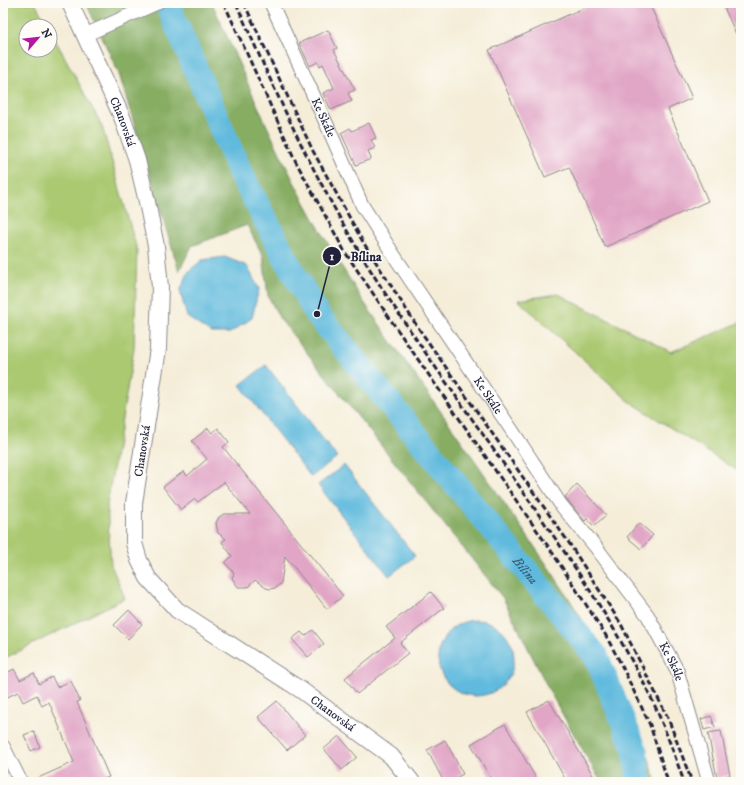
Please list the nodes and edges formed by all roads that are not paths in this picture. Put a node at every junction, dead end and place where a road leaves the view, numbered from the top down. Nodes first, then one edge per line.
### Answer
1 (70, 3) edge
2 (157, 3) edge
3 (271, 3) edge
4 (85, 35) junction
5 (3, 746) edge
6 (20, 782) edge
7 (412, 782) edge
8 (709, 782) edge

1 - 4 street, Chanovská
2 - 4 street
3 - 8 street, Ke Skále
4 - 7 street, Chanovská
5 - 6 street

